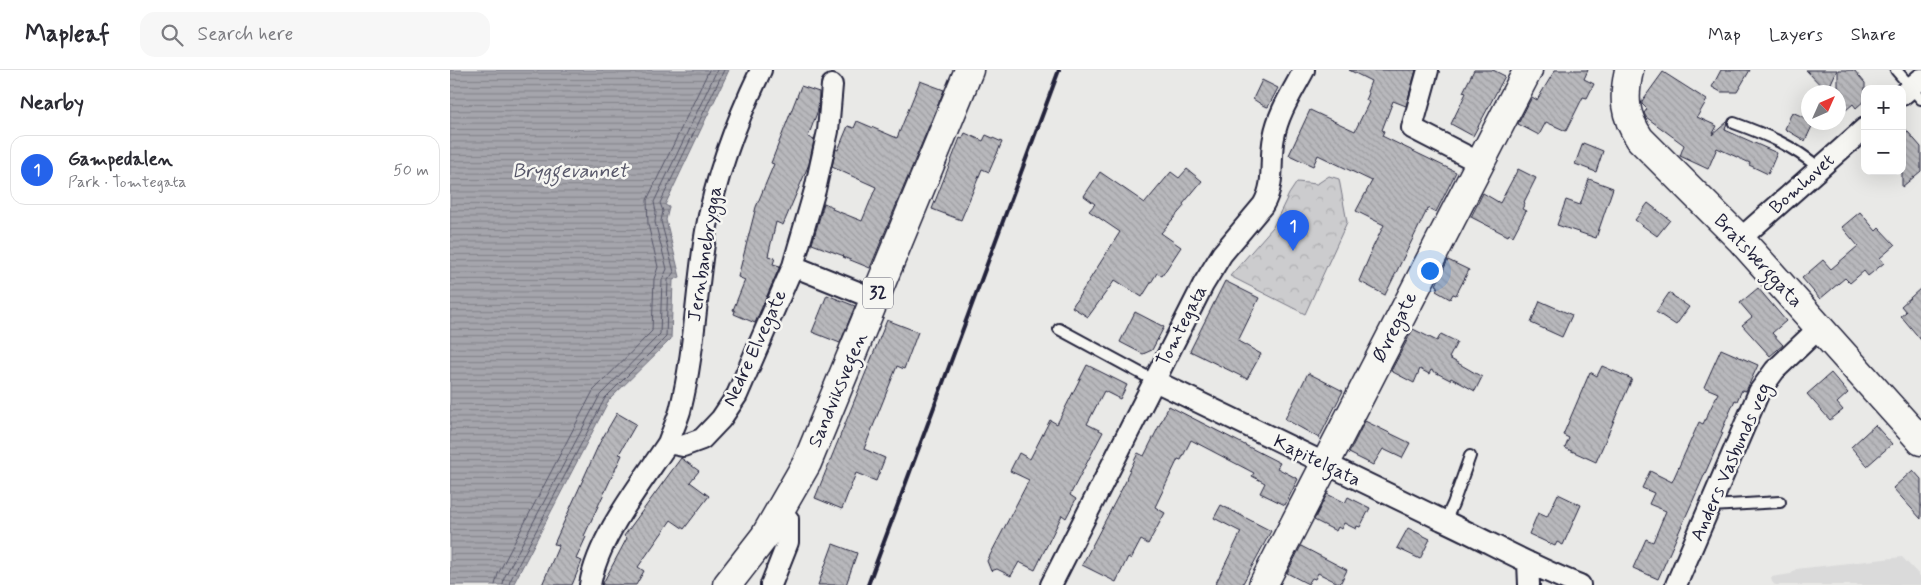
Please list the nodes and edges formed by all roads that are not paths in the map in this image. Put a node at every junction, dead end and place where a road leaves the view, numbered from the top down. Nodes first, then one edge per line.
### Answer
1 (761, 70) edge
2 (969, 70) edge
3 (1304, 70) edge
4 (1428, 70) edge
5 (1528, 70) edge
6 (1629, 70) edge
7 (1896, 70) edge
8 (832, 85) dead end
9 (1914, 90) edge
10 (1734, 123) dead end
11 (1863, 130) edge
12 (1480, 163) junction
13 (1819, 168) junction
14 (1740, 239) junction
15 (793, 266) junction
16 (875, 299) junction
17 (1820, 327) junction
18 (1059, 329) dead end
19 (1155, 381) junction
20 (1921, 441) edge
21 (668, 442) junction
22 (1470, 456) dead end
23 (1324, 465) junction
24 (1780, 502) dead end
25 (1711, 506) junction
26 (780, 513) junction
27 (1445, 521) junction
28 (1528, 562) junction
29 (590, 585) edge
30 (727, 585) edge
31 (771, 585) edge
32 (1051, 585) edge
33 (1263, 585) edge
34 (1529, 585) edge
35 (1580, 585) edge
36 (1676, 585) edge

1 - 21 street, Jernbanebrygga
2 - 16 street, Sandviksvegen / 32
3 - 19 street, Tomtegata
4 - 12 street
5 - 12 street, Øvregate
6 - 14 street, Bratsberggata
7 - 9 lane
8 - 15 street, Nedre Elvegate
10 - 13 lane
11 - 13 street, Bomhovet
12 - 23 street, Øvregate
13 - 14 street, Bomhovet
14 - 17 street, Bratsberggata
15 - 16 street
15 - 21 street, Nedre Elvegate
16 - 26 street, Sandviksvegen / 32
17 - 20 street, Bratsberggata
17 - 25 street, Anders Vasbunds veg
18 - 19 lane, Kapitelgata
19 - 23 street, Kapitelgata
19 - 32 street, Tomtegata
21 - 29 street
22 - 27 lane
23 - 27 street, Kapitelgata
23 - 33 street, Øvregate
24 - 25 lane
25 - 36 street, Anders Vasbunds veg
26 - 30 street, Sandviksvegen / 32
26 - 31 street
27 - 28 street, Kapitelgata
28 - 34 street
28 - 35 street, Kapitelgata

